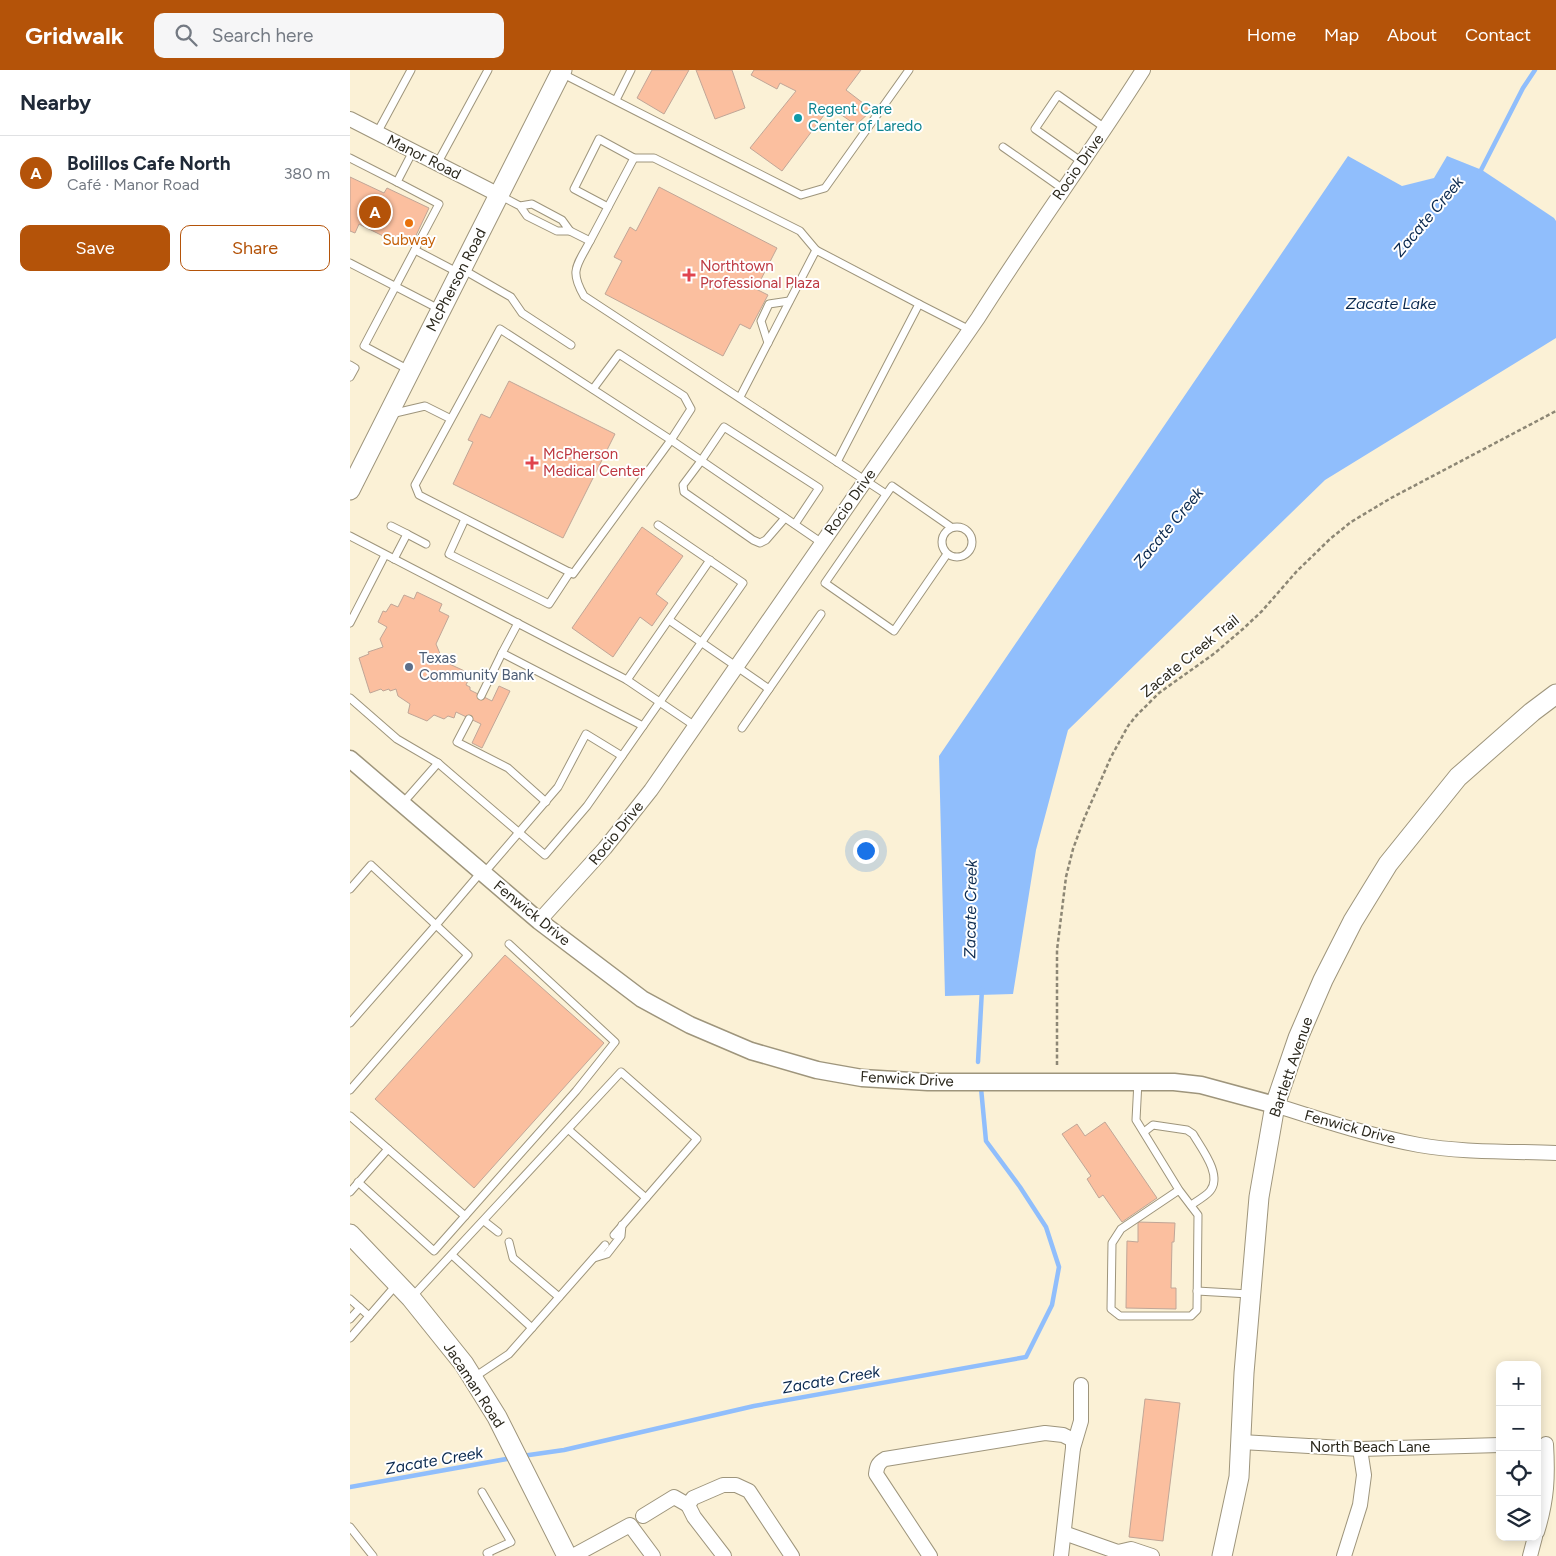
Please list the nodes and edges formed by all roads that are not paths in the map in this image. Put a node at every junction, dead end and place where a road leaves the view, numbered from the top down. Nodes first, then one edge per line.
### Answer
1 (411, 70) edge
2 (488, 70) edge
3 (631, 70) edge
4 (909, 70) edge
5 (1142, 70) edge
6 (559, 73) edge
7 (616, 100) junction
8 (350, 119) edge
9 (1105, 128) junction
10 (377, 133) junction
11 (1003, 147) dead end
12 (413, 152) junction
13 (350, 158) edge
14 (634, 158) junction
15 (1082, 162) junction
16 (438, 164) junction
17 (397, 182) junction
18 (1063, 189) junction
19 (499, 195) junction
20 (520, 206) junction
21 (608, 207) junction
22 (570, 231) junction
23 (590, 241) junction
24 (415, 250) junction
25 (816, 250) junction
26 (350, 264) edge
27 (461, 271) junction
28 (395, 287) junction
29 (789, 301) junction
30 (919, 304) junction
31 (441, 310) junction
32 (970, 330) junction
33 (768, 343) junction
34 (571, 345) dead end
35 (350, 365) edge
36 (410, 371) junction
37 (350, 377) edge
38 (593, 389) junction
39 (740, 397) junction
40 (388, 415) junction
41 (451, 419) junction
42 (671, 440) junction
43 (702, 461) junction
44 (837, 462) junction
45 (865, 481) junction
46 (350, 490) edge
47 (886, 494) junction
48 (785, 518) junction
49 (465, 519) junction
50 (795, 524) junction
51 (658, 525) dead end
52 (391, 526) dead end
53 (951, 527) junction
54 (407, 534) junction
55 (350, 536) edge
56 (822, 543) junction
57 (426, 544) dead end
58 (947, 554) junction
59 (386, 555) junction
60 (394, 559) junction
61 (710, 560) junction
62 (570, 572) junction
63 (821, 614) dead end
64 (669, 620) junction
65 (350, 623) edge
66 (518, 623) junction
67 (702, 643) junction
68 (502, 653) junction
69 (736, 667) junction
70 (627, 680) junction
71 (769, 689) junction
72 (1556, 694) edge
73 (481, 696) dead end
74 (350, 698) edge
75 (660, 702) junction
76 (469, 719) dead end
77 (643, 726) junction
78 (695, 726) junction
79 (742, 728) dead end
80 (622, 756) junction
81 (350, 758) edge
82 (438, 764) junction
83 (546, 802) junction
84 (402, 804) junction
85 (519, 833) junction
86 (483, 872) junction
87 (350, 889) edge
88 (539, 921) junction
89 (436, 925) junction
90 (509, 944) dead end
91 (350, 1023) edge
92 (1138, 1080) junction
93 (350, 1090) edge
94 (1275, 1106) junction
95 (350, 1116) edge
96 (569, 1130) junction
97 (1144, 1132) junction
98 (388, 1149) junction
99 (1556, 1153) edge
100 (358, 1182) junction
101 (1179, 1190) junction
102 (350, 1192) edge
103 (646, 1198) junction
104 (1191, 1205) junction
105 (465, 1216) junction
106 (484, 1220) junction
107 (622, 1225) junction
108 (498, 1232) dead end
109 (350, 1234) edge
110 (614, 1235) dead end
111 (508, 1242) dead end
112 (605, 1245) dead end
113 (452, 1255) junction
114 (594, 1258) junction
115 (398, 1283) junction
116 (1197, 1291) junction
117 (1251, 1294) junction
118 (559, 1297) junction
119 (412, 1298) junction
120 (350, 1299) edge
121 (360, 1308) junction
122 (369, 1316) junction
123 (350, 1319) edge
124 (532, 1328) junction
125 (350, 1338) edge
126 (473, 1378) junction
127 (1081, 1385) dead end
128 (1240, 1442) junction
129 (1546, 1444) edge
130 (1496, 1445) edge
131 (1073, 1448) junction
132 (1360, 1449) junction
133 (482, 1492) dead end
134 (688, 1505) junction
135 (643, 1516) dead end
136 (1541, 1519) edge
137 (350, 1527) edge
138 (1064, 1533) junction
139 (1535, 1541) edge
140 (1120, 1554) edge
141 (486, 1555) edge
142 (373, 1556) edge
143 (567, 1556) edge
144 (573, 1556) edge
145 (653, 1556) edge
146 (724, 1556) edge
147 (792, 1556) edge
148 (930, 1556) edge
149 (1060, 1556) edge
150 (1152, 1556) edge
151 (1222, 1556) edge
152 (1344, 1556) edge
153 (1530, 1556) edge

1 - 10 lane
2 - 16 lane
3 - 7 lane
4 - 7 lane
5 - 9 street, Rocio Drive
6 - 7 lane
6 - 19 main road, McPherson Road
8 - 10 street, Manor Road
9 - 15 street, Rocio Drive
9 - 15 lane
10 - 12 street, Manor Road
11 - 18 lane
12 - 16 street, Manor Road
12 - 17 lane
13 - 17 lane
14 - 21 lane
14 - 21 lane
14 - 25 lane
15 - 18 street, Rocio Drive
16 - 19 street, Manor Road
17 - 24 lane
18 - 32 street, Rocio Drive
19 - 20 lane
19 - 27 main road, McPherson Road
20 - 22 lane
20 - 22 lane
21 - 23 lane
22 - 23 lane
23 - 39 lane
24 - 27 lane
24 - 28 lane
25 - 29 lane
25 - 30 lane
26 - 28 lane
27 - 31 main road, McPherson Road
27 - 34 lane
28 - 31 lane
28 - 36 lane
29 - 33 lane
29 - 33 lane
30 - 32 lane
30 - 44 lane
31 - 36 main road, McPherson Road
32 - 45 street, Rocio Drive
33 - 39 lane
35 - 37 lane
36 - 40 main road, McPherson Road
38 - 41 lane
38 - 42 lane
38 - 42 lane
39 - 44 lane
40 - 41 lane
40 - 46 main road, McPherson Road
41 - 49 lane
42 - 43 lane
42 - 62 lane
43 - 48 lane
43 - 48 lane
43 - 50 lane
44 - 45 lane
45 - 47 lane
45 - 56 street, Rocio Drive
47 - 53 lane
47 - 58 lane
48 - 50 lane
49 - 62 lane
49 - 62 lane
50 - 56 lane
51 - 61 lane
52 - 54 lane
53 - 58 lane
53 - 58 lane
54 - 57 lane
54 - 60 lane
55 - 59 lane
56 - 69 street, Rocio Drive
59 - 60 lane
59 - 65 lane
60 - 66 lane
61 - 64 lane
61 - 67 lane
63 - 71 lane
64 - 67 lane
64 - 70 lane
66 - 68 lane
66 - 70 lane
67 - 69 lane
67 - 75 lane
68 - 73 lane
68 - 77 lane
69 - 71 lane
69 - 78 street, Rocio Drive
70 - 75 lane
71 - 79 lane
72 - 94 main road, Bartlett Avenue
74 - 82 lane
75 - 77 lane
75 - 78 lane
76 - 83 lane
77 - 80 lane
78 - 88 street, Rocio Drive
80 - 83 lane
80 - 85 lane
81 - 84 street, Fenwick Drive
82 - 84 lane
82 - 85 lane
83 - 85 lane
84 - 86 street, Fenwick Drive
85 - 86 lane
86 - 88 street, Fenwick Drive
86 - 89 lane
87 - 89 lane
88 - 92 street, Fenwick Drive
89 - 91 lane
89 - 93 lane
90 - 105 lane
92 - 94 street, Fenwick Drive
92 - 97 lane
94 - 99 street, Fenwick Drive
94 - 117 main road, Bartlett Avenue
95 - 98 lane
96 - 103 lane
96 - 103 lane
96 - 106 lane
97 - 101 lane
97 - 104 lane
98 - 100 lane
98 - 105 lane
100 - 102 lane
100 - 105 lane
101 - 104 lane
101 - 116 lane
103 - 107 lane
104 - 116 lane
106 - 108 lane
106 - 113 lane
107 - 110 lane
107 - 114 lane
109 - 115 main road, Jacaman Road
111 - 118 lane
112 - 114 lane
113 - 119 lane
113 - 124 lane
114 - 118 lane
115 - 119 main road, Jacaman Road
115 - 122 lane
116 - 117 lane
117 - 128 main road, Bartlett Avenue
118 - 124 lane
119 - 126 main road, Jacaman Road
120 - 121 lane
121 - 122 lane
121 - 123 lane
122 - 125 lane
124 - 126 lane
126 - 143 main road, Jacaman Road
127 - 131 street
128 - 132 street, North Beach Lane
128 - 151 main road, Bartlett Avenue
129 - 136 street
130 - 132 street, North Beach Lane
131 - 138 street
131 - 148 street
132 - 152 street
133 - 141 lane
134 - 135 street
134 - 146 street
134 - 147 street
137 - 142 lane
138 - 140 street
138 - 149 street
139 - 153 street
140 - 150 street
144 - 145 street

